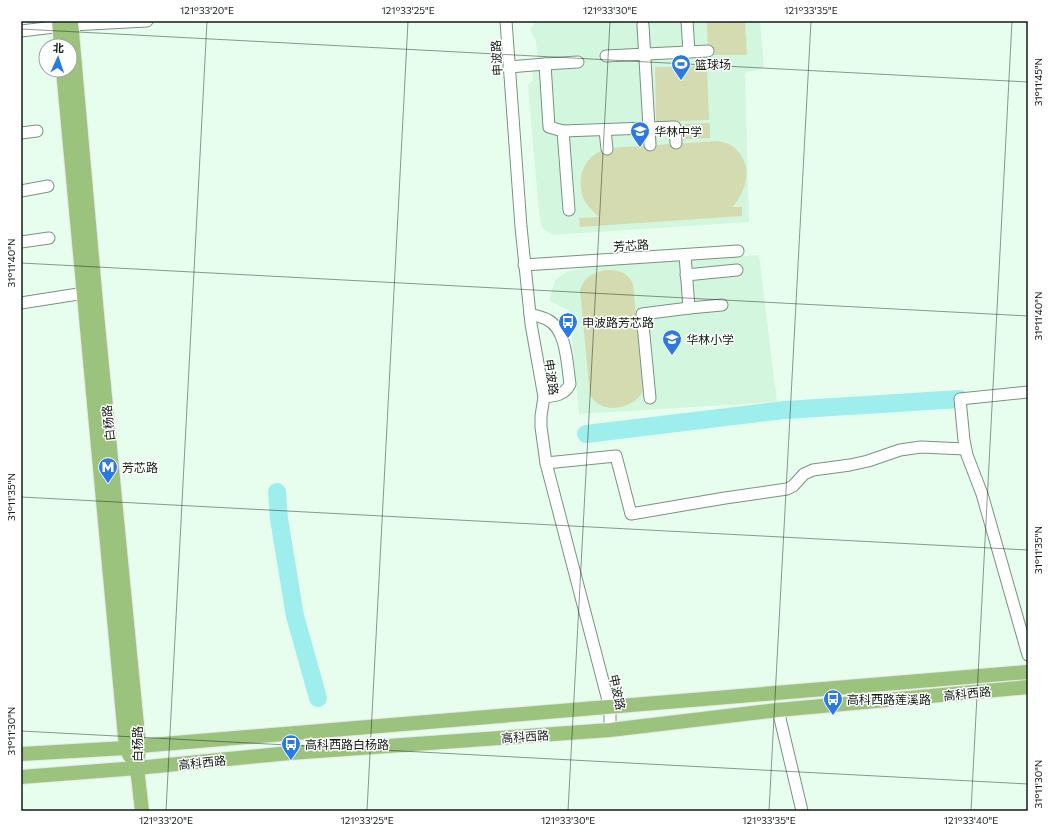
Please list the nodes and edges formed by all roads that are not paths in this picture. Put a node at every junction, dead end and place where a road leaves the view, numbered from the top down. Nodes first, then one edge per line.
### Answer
1 (147, 21) edge
2 (506, 21) edge
3 (687, 21) edge
4 (65, 23) edge
5 (643, 25) dead end
6 (21, 31) edge
7 (62, 38) edge
8 (708, 51) dead end
9 (689, 52) junction
10 (644, 54) junction
11 (606, 56) dead end
12 (578, 62) dead end
13 (545, 64) junction
14 (509, 67) junction
15 (64, 78) edge
16 (649, 128) junction
17 (605, 130) junction
18 (37, 131) dead end
19 (563, 131) junction
20 (21, 133) edge
21 (676, 143) dead end
22 (650, 145) dead end
23 (606, 149) dead end
24 (48, 186) dead end
25 (21, 191) edge
26 (569, 210) dead end
27 (49, 238) dead end
28 (21, 242) edge
29 (738, 251) dead end
30 (685, 255) junction
31 (524, 265) junction
32 (738, 270) dead end
33 (686, 275) junction
34 (89, 292) junction
35 (21, 303) edge
36 (722, 305) dead end
37 (689, 308) junction
38 (530, 314) junction
39 (1028, 392) edge
40 (544, 397) junction
41 (650, 398) dead end
42 (965, 449) junction
43 (546, 463) junction
44 (1028, 655) edge
45 (1028, 672) edge
46 (1028, 687) edge
47 (610, 708) junction
48 (778, 710) junction
49 (610, 730) junction
50 (133, 747) junction
51 (21, 754) edge
52 (137, 768) junction
53 (21, 777) edge
54 (142, 811) edge
55 (802, 811) edge

1 - 4 street
2 - 14 street, 申波路
3 - 9 street
4 - 6 street
4 - 7 main road
4 - 34 main road, 白杨路
5 - 10 street
8 - 9 street
9 - 10 street
10 - 11 street
10 - 16 street
12 - 13 street
13 - 14 street
13 - 19 street
14 - 31 street, 申波路
15 - 34 main road, 白杨路
16 - 17 street
16 - 21 street
16 - 22 street
17 - 19 street
17 - 23 street
18 - 20 street
19 - 26 street
24 - 25 street
27 - 28 street
29 - 30 street, 芳芯路
30 - 31 street, 芳芯路
30 - 33 street
31 - 38 street, 申波路
32 - 33 street
33 - 37 street
34 - 35 street
34 - 50 main road, 白杨路
36 - 37 street
37 - 41 street
38 - 40 street, 申波路
38 - 40 street
39 - 42 street
40 - 43 street, 申波路
42 - 43 street
42 - 44 street
43 - 47 street, 申波路
45 - 47 main road, 高科西路
46 - 48 main road, 高科西路
47 - 49 street, 申波路
47 - 50 main road, 高科西路
48 - 49 main road, 高科西路
48 - 55 street
49 - 52 main road, 高科西路
50 - 51 main road, 高科西路
50 - 52 main road, 白杨路
52 - 53 main road, 高科西路
52 - 54 main road

